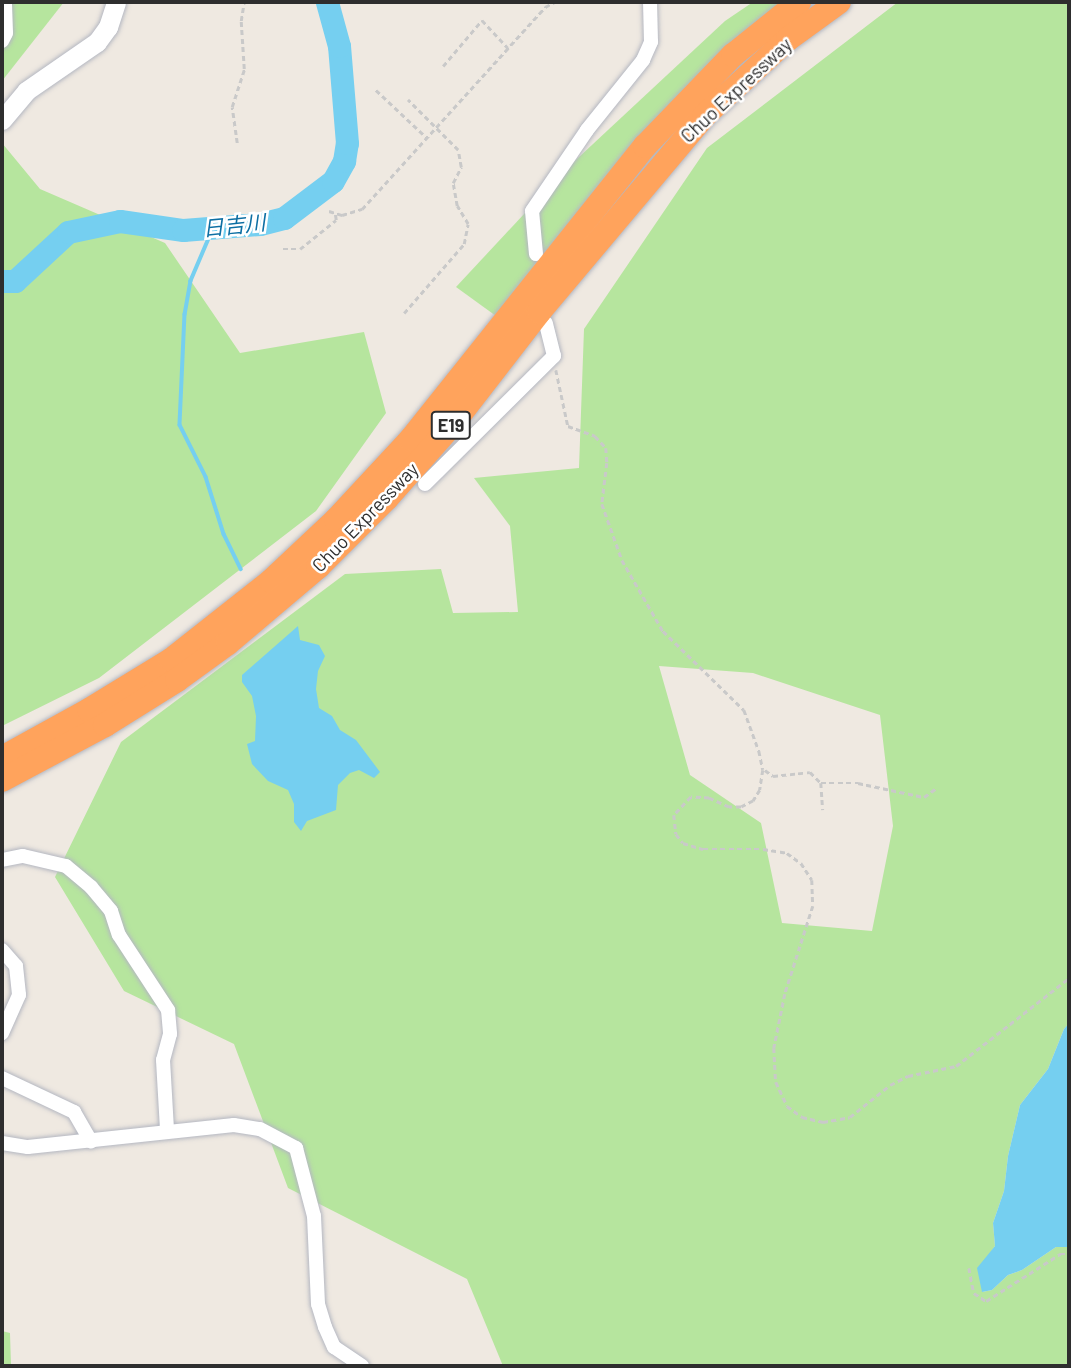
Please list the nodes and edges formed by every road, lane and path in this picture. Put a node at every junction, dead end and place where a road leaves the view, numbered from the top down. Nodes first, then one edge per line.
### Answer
1 (5, 2) edge
2 (116, 2) edge
3 (244, 2) edge
4 (555, 2) edge
5 (650, 2) edge
6 (799, 2) edge
7 (839, 2) edge
8 (2, 41) edge
9 (508, 48) junction
10 (443, 66) dead end
11 (376, 90) dead end
12 (408, 100) dead end
13 (2, 120) edge
14 (434, 128) junction
15 (426, 137) junction
16 (237, 143) dead end
17 (329, 211) dead end
18 (335, 213) junction
19 (283, 249) dead end
20 (537, 254) dead end
21 (404, 313) dead end
22 (546, 323) dead end
23 (554, 356) junction
24 (425, 484) dead end
25 (2, 758) edge
26 (763, 769) junction
27 (2, 780) edge
28 (821, 783) junction
29 (935, 789) dead end
30 (823, 810) dead end
31 (2, 860) edge
32 (2, 950) edge
33 (1069, 978) edge
34 (2, 1033) edge
35 (2, 1078) edge
36 (167, 1130) junction
37 (91, 1142) junction
38 (2, 1143) edge
39 (1069, 1254) edge
40 (969, 1268) dead end
41 (362, 1366) edge

1 - 8 street
2 - 13 main road
3 - 16 path
4 - 9 path
5 - 20 street
6 - 25 highway, Chuo Expressway / E19
7 - 27 highway, Chuo Expressway / E19
9 - 10 path
9 - 14 path
11 - 15 path
12 - 14 path
14 - 15 path
14 - 21 path
15 - 18 path
17 - 18 path
18 - 19 path
22 - 23 street
23 - 24 street
23 - 26 path
26 - 28 path
26 - 33 path
28 - 29 path
28 - 30 path
31 - 36 street
32 - 34 street
35 - 37 street
36 - 37 street
36 - 41 street
37 - 38 street
39 - 40 path

